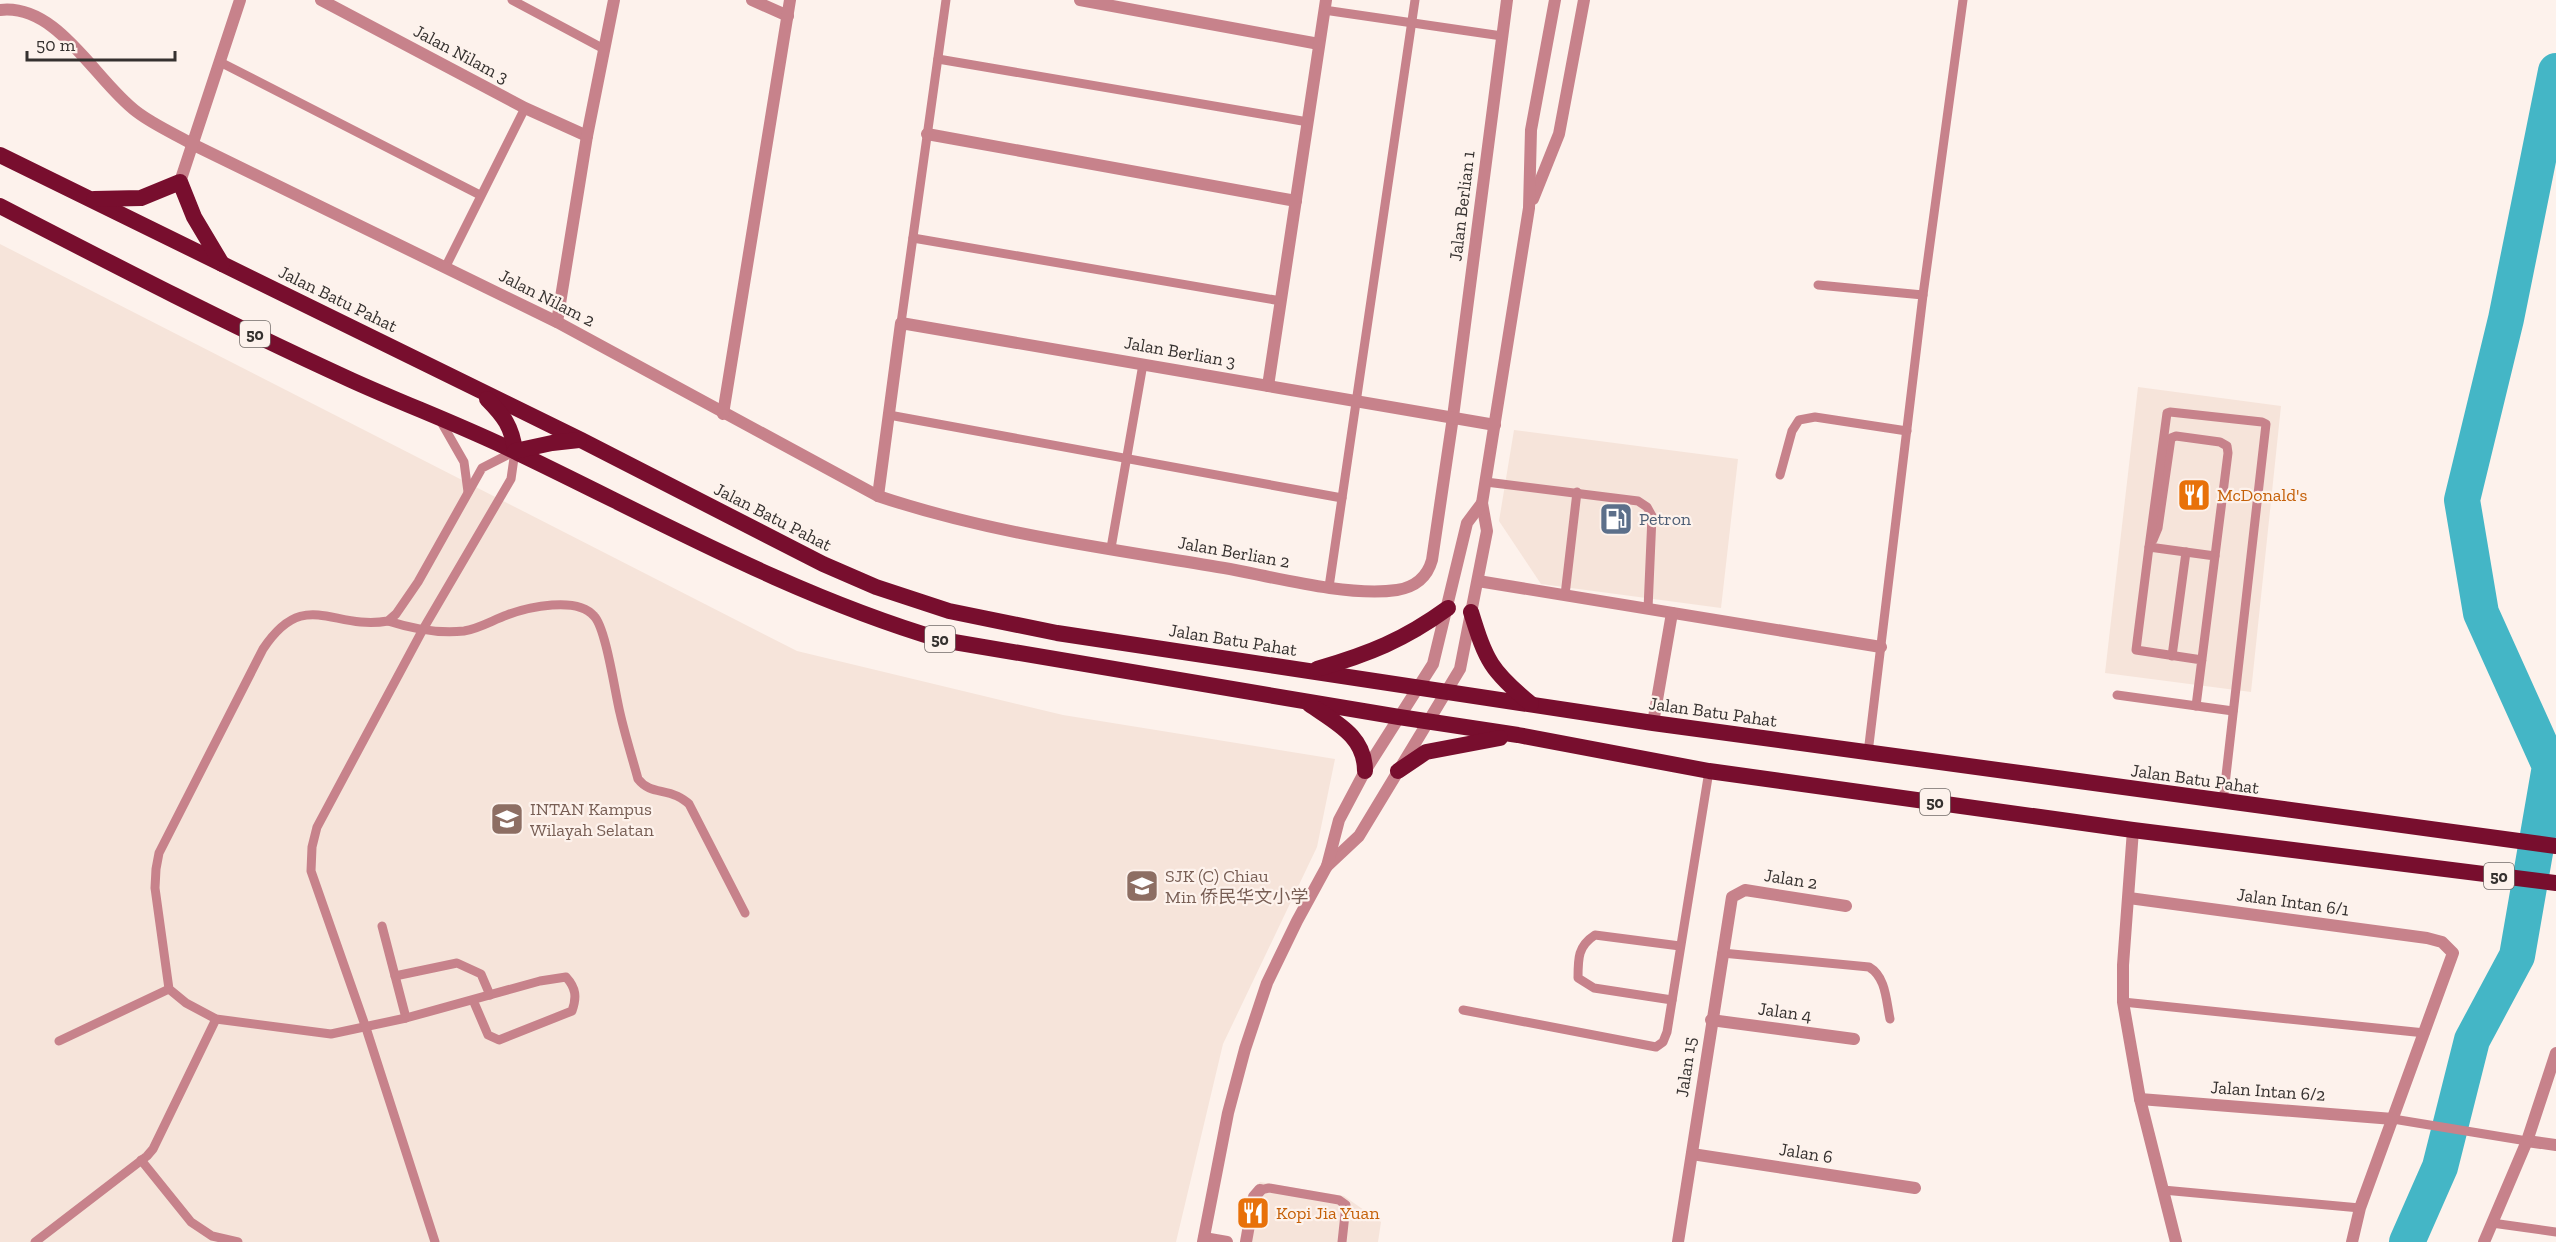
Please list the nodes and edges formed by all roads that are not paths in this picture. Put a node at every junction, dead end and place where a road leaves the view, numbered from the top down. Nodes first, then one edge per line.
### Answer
1 (240, 0) edge
2 (321, 0) edge
3 (512, 0) edge
4 (614, 0) edge
5 (752, 0) edge
6 (790, 0) edge
7 (946, 0) edge
8 (1080, 0) edge
9 (1415, 0) edge
10 (1507, 0) edge
11 (1555, 0) edge
12 (1584, 0) edge
13 (1963, 0) edge
14 (22, 5) edge
15 (1325, 5) edge
16 (0, 9) edge
17 (788, 16) junction
18 (1412, 24) junction
19 (1502, 36) junction
20 (1319, 44) junction
21 (604, 49) junction
22 (938, 59) junction
23 (220, 62) junction
24 (525, 108) junction
25 (1308, 122) junction
26 (927, 134) junction
27 (587, 136) junction
28 (194, 145) junction
29 (0, 155) edge
30 (180, 182) junction
31 (480, 195) junction
32 (89, 199) junction
33 (0, 200) edge
34 (1296, 201) junction
35 (0, 207) edge
36 (1529, 208) junction
37 (47, 231) junction
38 (913, 238) junction
39 (222, 265) junction
40 (445, 268) junction
41 (1818, 285) dead end
42 (1923, 295) junction
43 (1281, 301) junction
44 (557, 322) junction
45 (901, 323) junction
46 (1143, 364) junction
47 (1268, 386) junction
48 (478, 390) junction
49 (1356, 401) junction
50 (723, 414) junction
51 (889, 415) junction
52 (1453, 417) junction
53 (438, 418) junction
54 (1495, 424) junction
55 (1907, 431) junction
56 (581, 440) junction
57 (515, 451) junction
58 (1126, 459) junction
59 (1780, 475) dead end
60 (1486, 482) junction
61 (468, 492) junction
62 (1577, 492) junction
63 (878, 496) junction
64 (1342, 498) junction
65 (1482, 504) junction
66 (2149, 547) junction
67 (1111, 548) junction
68 (2186, 552) junction
69 (2215, 556) junction
70 (1478, 581) junction
71 (1329, 587) junction
72 (1565, 595) junction
73 (1448, 608) junction
74 (1648, 609) junction
75 (1472, 612) junction
76 (1672, 613) junction
77 (388, 621) junction
78 (422, 631) junction
79 (1881, 648) junction
80 (2172, 656) junction
81 (2202, 660) junction
82 (1310, 671) junction
83 (1418, 688) junction
84 (1446, 691) junction
85 (2117, 695) dead end
86 (1305, 701) junction
87 (1531, 704) junction
88 (2196, 706) junction
89 (2233, 711) junction
90 (1399, 717) junction
91 (1429, 722) junction
92 (1653, 723) junction
93 (1518, 735) junction
94 (1868, 753) junction
95 (1365, 771) junction
96 (1398, 771) junction
97 (1709, 771) junction
98 (2223, 802) junction
99 (2133, 830) junction
100 (2556, 846) edge
101 (1327, 866) junction
102 (2556, 883) edge
103 (1732, 897) joint
104 (2129, 898) junction
105 (1846, 906) dead end
106 (745, 913) dead end
107 (382, 926) dead end
108 (1680, 946) junction
109 (1722, 953) junction
110 (395, 976) junction
111 (169, 988) junction
112 (490, 995) junction
113 (473, 1000) junction
114 (1672, 1000) junction
115 (2123, 1002) junction
116 (1463, 1010) dead end
117 (406, 1018) junction
118 (1890, 1018) dead end
119 (216, 1019) junction
120 (1711, 1020) junction
121 (366, 1028) junction
122 (2425, 1033) junction
123 (1854, 1039) dead end
124 (59, 1041) dead end
125 (2556, 1053) edge
126 (2140, 1099) junction
127 (2393, 1119) junction
128 (2527, 1141) junction
129 (2556, 1145) edge
130 (1692, 1154) junction
131 (141, 1160) junction
132 (1915, 1188) dead end
133 (1260, 1190) joint
134 (2163, 1190) junction
135 (2360, 1208) junction
136 (2492, 1222) junction
137 (2556, 1232) edge
138 (1204, 1240) edge
139 (35, 1242) edge
140 (238, 1242) edge
141 (435, 1242) edge
142 (1227, 1242) edge
143 (1246, 1242) edge
144 (1342, 1242) edge
145 (1678, 1242) edge
146 (2176, 1242) edge
147 (2352, 1242) edge
148 (2484, 1242) edge

1 - 23 street
2 - 24 street, Jalan Nilam 3
3 - 21 lane
4 - 21 street
5 - 17 street
6 - 17 street
7 - 22 lane
8 - 20 street
9 - 18 lane
10 - 19 street, Jalan Berlian 1
11 - 36 street
12 - 36 street
13 - 42 lane
14 - 16 street
14 - 28 street, Jalan Nilam 2
15 - 18 lane
15 - 20 street
17 - 50 street
18 - 19 lane
18 - 49 lane
19 - 52 street, Jalan Berlian 1
20 - 25 street
21 - 27 street
22 - 25 lane
22 - 26 lane
23 - 28 street
23 - 31 lane
24 - 27 street, Jalan Nilam 3
24 - 31 lane
25 - 34 street
26 - 34 street
26 - 38 lane
27 - 44 street
28 - 30 street
28 - 40 street, Jalan Nilam 2
29 - 32 highway, Jalan Batu Pahat / 50
30 - 32 highway
30 - 39 highway
31 - 40 lane
32 - 39 highway, Jalan Batu Pahat / 50
33 - 37 highway
34 - 43 street
35 - 37 highway, 50
36 - 54 street
37 - 53 highway, 50
38 - 43 lane
38 - 45 lane
39 - 48 highway, Jalan Batu Pahat / 50
40 - 44 street, Jalan Nilam 2
41 - 42 lane
42 - 55 lane
43 - 47 street
44 - 50 street, Jalan Nilam 2
45 - 46 street, Jalan Berlian 3
45 - 51 street
46 - 47 street, Jalan Berlian 3
46 - 58 lane
47 - 49 street, Jalan Berlian 3
48 - 56 highway, Jalan Batu Pahat / 50
48 - 57 highway
49 - 52 street, Jalan Berlian 3
49 - 64 lane
50 - 63 street, Jalan Nilam 2
51 - 58 lane
51 - 63 street
52 - 54 street, Jalan Berlian 3
52 - 71 street, Jalan Berlian 2
53 - 57 highway, 50
53 - 61 lane
54 - 60 street
55 - 59 lane
55 - 79 lane
56 - 57 highway
56 - 82 highway, Jalan Batu Pahat / 50
57 - 61 lane
57 - 78 lane
57 - 86 highway, 50
58 - 64 lane
58 - 67 lane
60 - 62 lane
60 - 65 street
61 - 77 lane
62 - 72 lane
62 - 74 lane
63 - 67 street, Jalan Berlian 2
64 - 71 lane
65 - 70 street
65 - 73 street
66 - 68 lane
66 - 69 lane
66 - 80 lane
66 - 89 lane
67 - 71 street, Jalan Berlian 2
68 - 69 lane
68 - 80 lane
69 - 81 lane
70 - 72 street
70 - 75 street
72 - 74 street
73 - 82 highway
73 - 83 street
74 - 76 street
75 - 84 street
75 - 87 highway
76 - 79 street
76 - 92 street
77 - 78 lane
77 - 111 lane
78 - 106 lane
78 - 121 lane
79 - 94 lane
80 - 81 lane
81 - 88 lane
82 - 83 highway, Jalan Batu Pahat / 50
83 - 84 highway, Jalan Batu Pahat / 50
83 - 90 street
84 - 87 highway, Jalan Batu Pahat / 50
84 - 91 street
85 - 88 lane
86 - 90 highway, 50
86 - 95 highway
87 - 92 highway, Jalan Batu Pahat / 50
88 - 89 lane
89 - 98 lane
90 - 91 highway, 50
90 - 95 street
91 - 93 highway, 50
91 - 96 street
92 - 94 highway, Jalan Batu Pahat / 50
93 - 96 highway
93 - 97 highway, 50
94 - 98 highway, Jalan Batu Pahat / 50
95 - 101 street
96 - 101 street
97 - 99 highway, 50
97 - 108 lane
98 - 100 highway, Jalan Batu Pahat / 50
99 - 102 highway, 50
99 - 104 street
101 - 138 street
103 - 105 street, Jalan 2
103 - 109 street, Jalan 15
104 - 115 street
104 - 122 street, Jalan Intan 6/1
107 - 110 lane
108 - 114 lane
108 - 114 lane
109 - 118 lane
109 - 120 street, Jalan 15
110 - 112 lane
110 - 117 lane
111 - 119 lane
111 - 124 lane
112 - 113 lane
112 - 113 lane
113 - 117 lane
114 - 116 lane
115 - 122 lane
115 - 126 street
117 - 121 lane
119 - 121 lane
119 - 131 lane
120 - 123 street, Jalan 4
120 - 130 street, Jalan 15
121 - 141 lane
122 - 127 street
125 - 128 street
126 - 127 street, Jalan Intan 6/2
126 - 134 street
127 - 128 lane
127 - 135 street
128 - 129 street
128 - 136 street
130 - 132 street, Jalan 6
130 - 145 street, Jalan 15
131 - 139 lane
131 - 140 lane
133 - 143 street
133 - 144 lane
134 - 135 lane
134 - 146 street
135 - 147 street
136 - 137 lane
136 - 148 street
138 - 142 street

